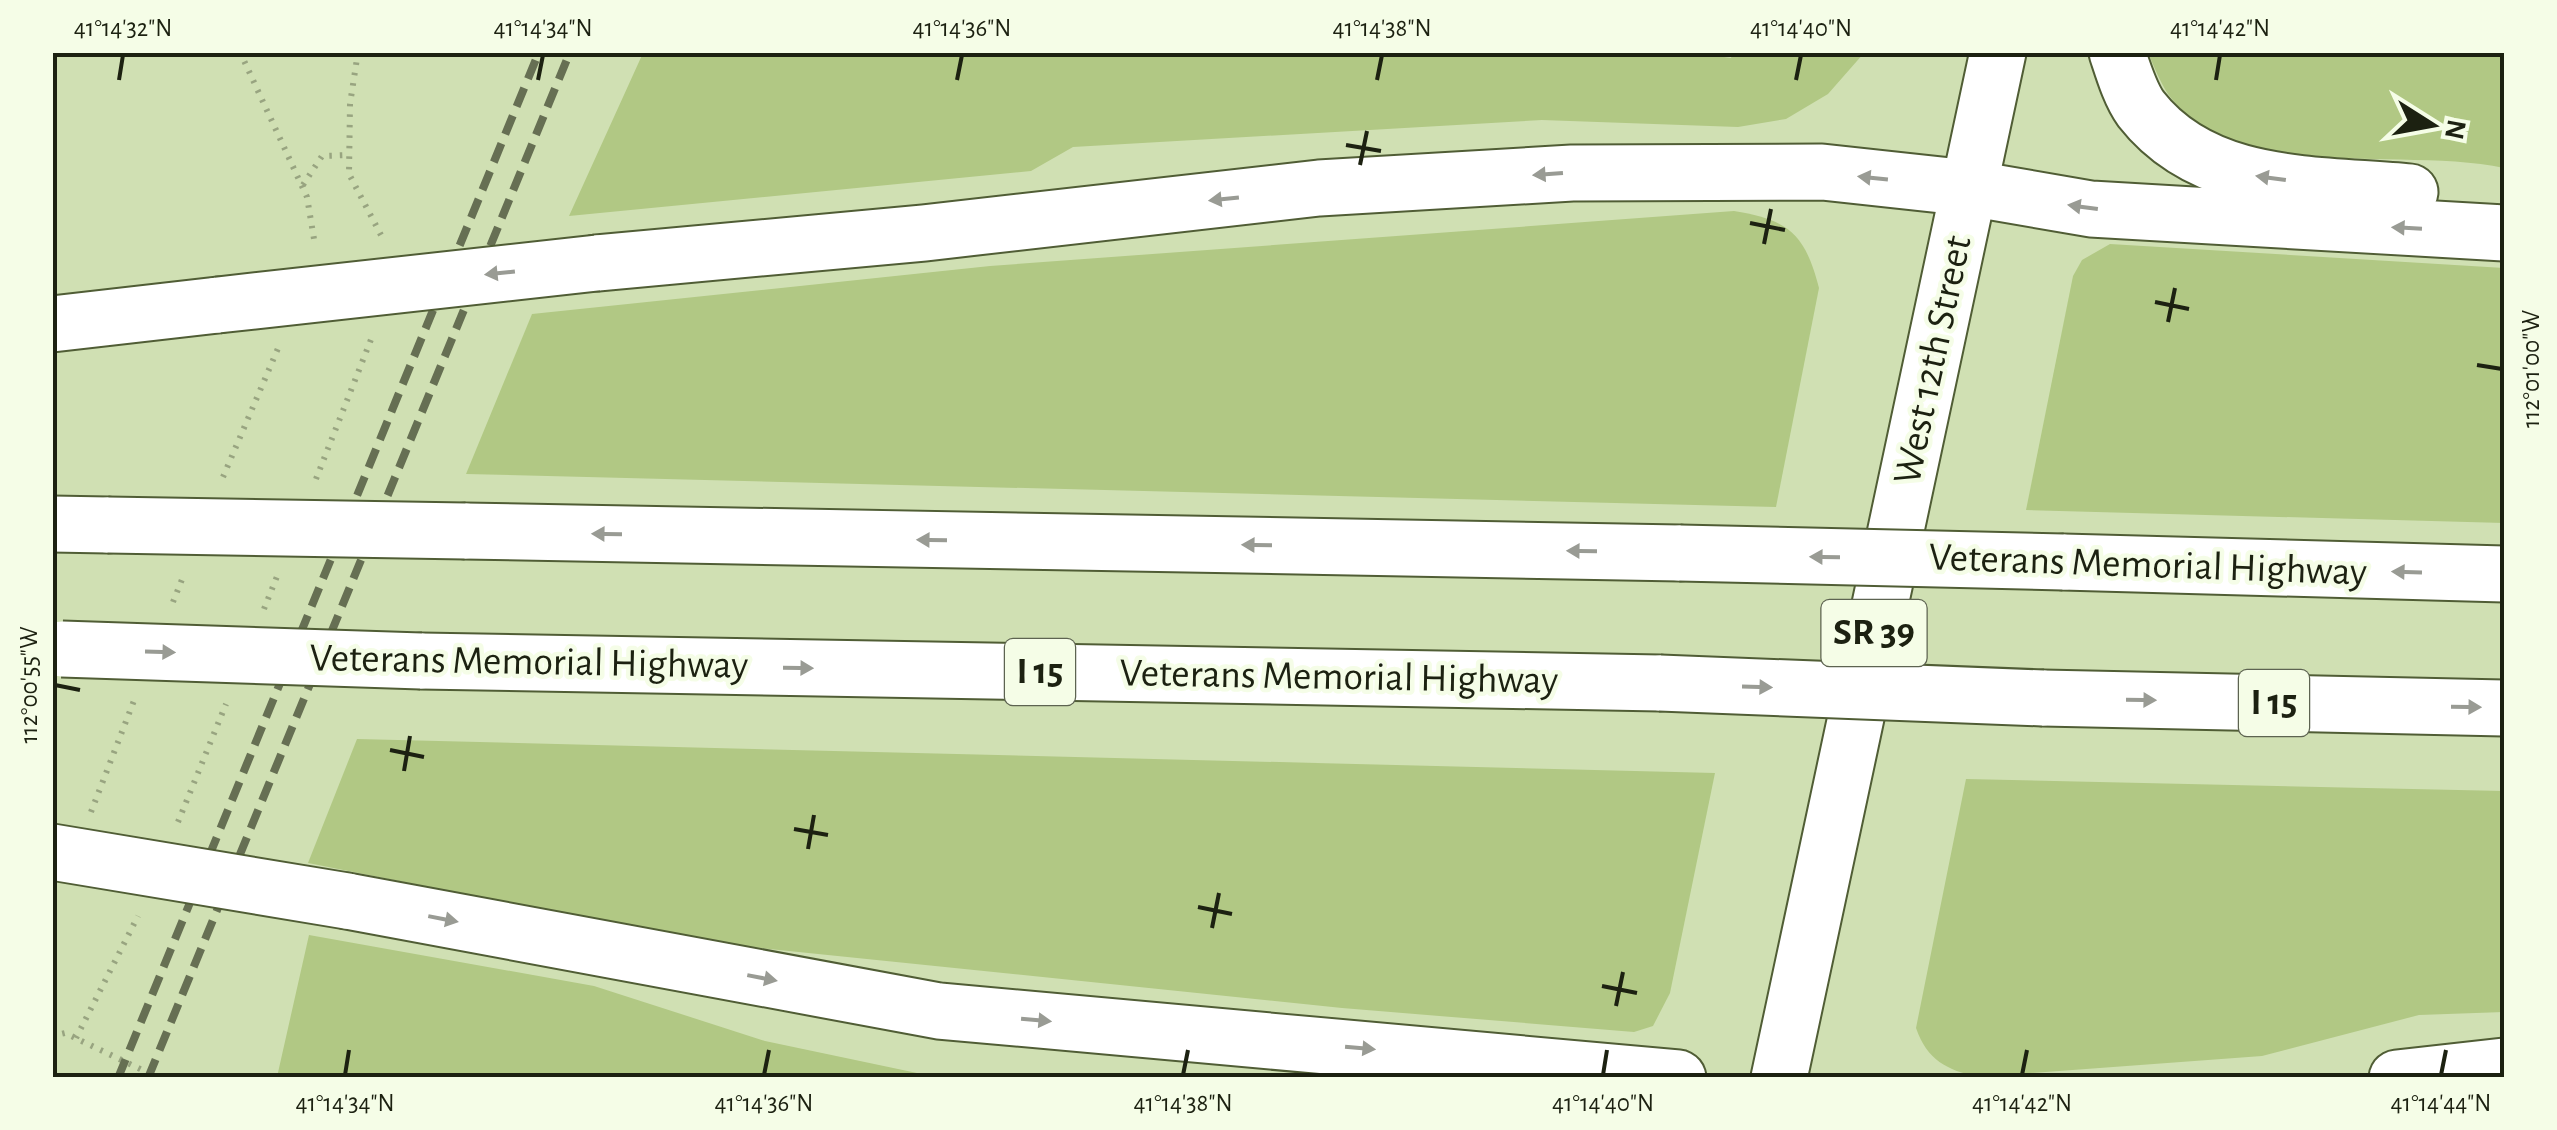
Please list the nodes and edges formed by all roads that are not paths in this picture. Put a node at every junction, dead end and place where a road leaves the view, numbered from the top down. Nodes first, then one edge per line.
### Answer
1 (1998, 52) edge
2 (2117, 52) edge
3 (1970, 188) junction
4 (2504, 215) edge
5 (2504, 233) edge
6 (52, 324) edge
7 (52, 524) edge
8 (2504, 574) edge
9 (57, 649) edge
10 (2504, 708) edge
11 (52, 852) edge
12 (1461, 1066) edge
13 (2504, 1066) edge
14 (1678, 1078) edge
15 (1779, 1078) edge
16 (2397, 1078) edge

1 - 3 main road, West 12th Street / SR 39
4 -> 2 main road
5 -> 3 main road
3 -> 6 main road, bridge
3 - 15 main road, West 12th Street / SR 39
8 -> 7 main road, Veterans Memorial Highway, bridge
9 -> 10 main road, Veterans Memorial Highway / I 15, bridge
11 -> 12 main road, bridge
12 - 14 main road
13 - 16 main road

